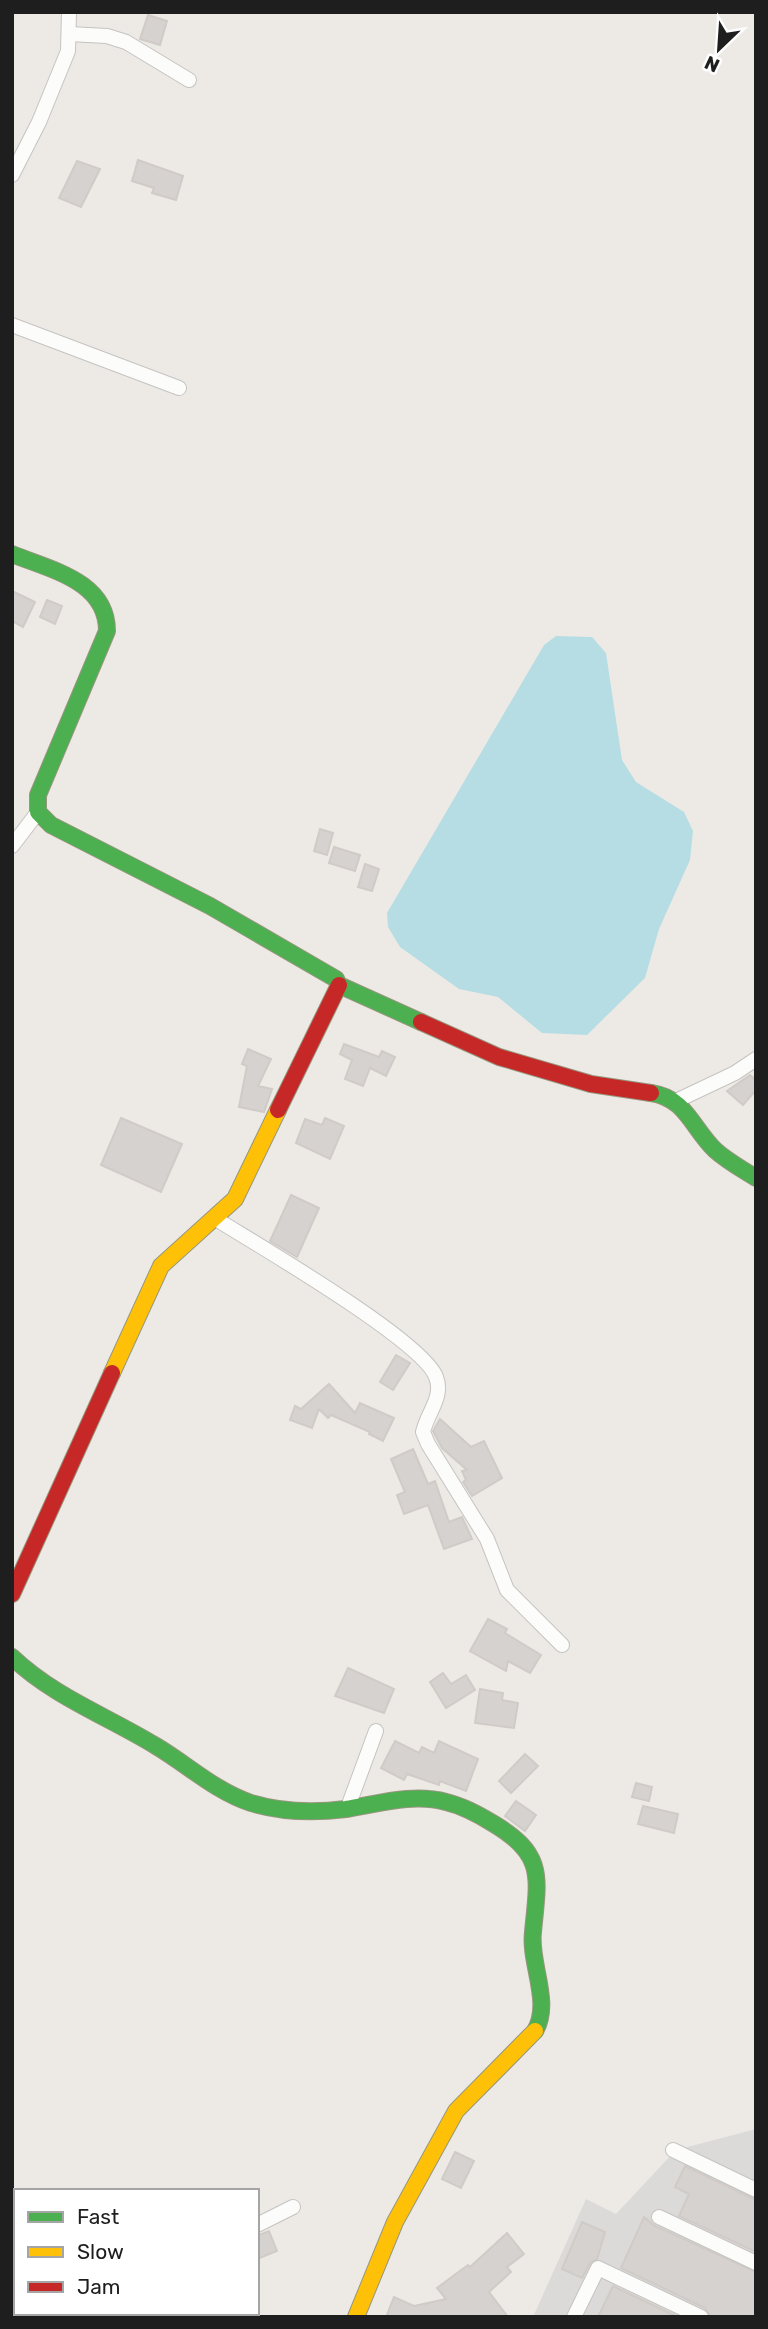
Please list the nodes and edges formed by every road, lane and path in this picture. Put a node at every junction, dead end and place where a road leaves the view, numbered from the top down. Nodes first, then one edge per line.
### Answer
1 (69, 12) edge
2 (69, 34) junction
3 (188, 80) dead end
4 (12, 176) edge
5 (12, 325) edge
6 (179, 388) dead end
7 (12, 554) edge
8 (38, 812) junction
9 (12, 846) edge
10 (339, 985) junction
11 (756, 1059) edge
12 (676, 1101) junction
13 (756, 1178) edge
14 (216, 1219) junction
15 (12, 1594) edge
16 (562, 1645) dead end
17 (12, 1657) edge
18 (376, 1731) dead end
19 (348, 1807) junction
20 (673, 2150) dead end
21 (756, 2190) edge
22 (293, 2207) dead end
23 (659, 2217) dead end
24 (259, 2224) edge
25 (756, 2263) edge
26 (356, 2317) edge
27 (574, 2317) edge
28 (701, 2317) edge

1 - 2 street
2 - 3 street
2 - 4 street
5 - 6 street
7 - 8 street
8 - 9 street
8 - 10 street
10 - 12 street
10 - 14 street
11 - 12 street
12 - 13 street
14 - 15 street
14 - 16 street
17 - 19 street
18 - 19 street
19 - 26 street
20 - 21 street
22 - 24 street
23 - 25 street
27 - 28 street

